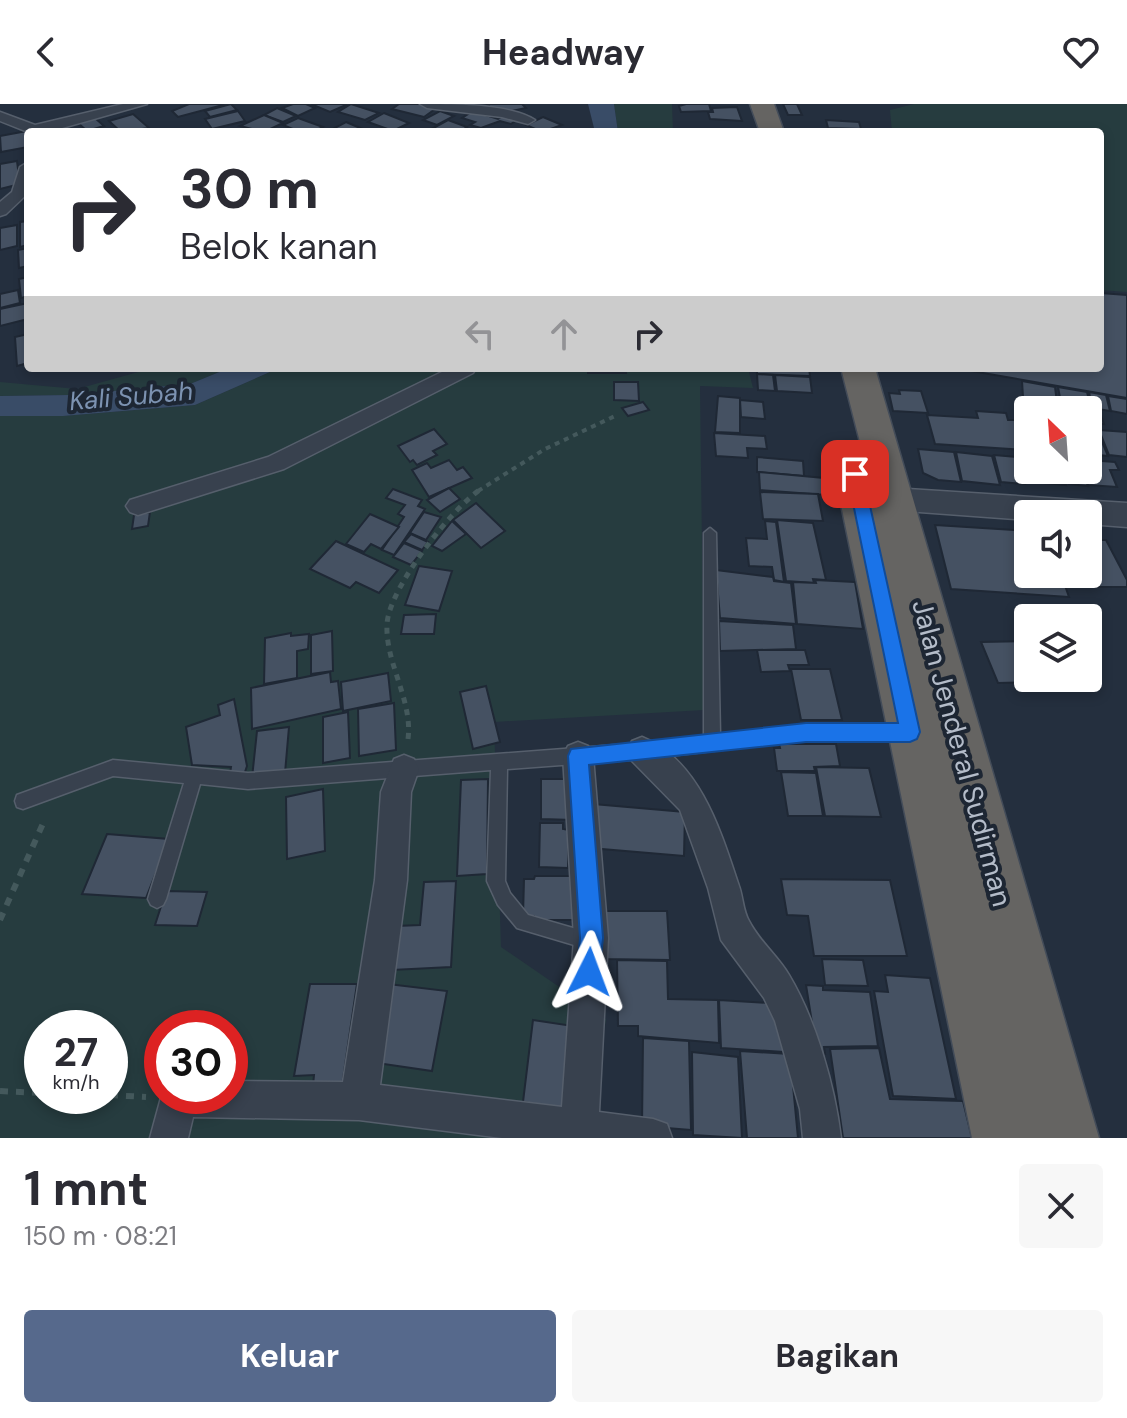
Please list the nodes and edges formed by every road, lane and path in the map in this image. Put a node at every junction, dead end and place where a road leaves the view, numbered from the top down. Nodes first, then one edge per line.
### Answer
1 (140, 104) edge
2 (427, 104) edge
3 (762, 104) edge
4 (0, 116) edge
5 (528, 120) dead end
6 (33, 128) edge
7 (46, 128) edge
8 (771, 128) edge
9 (24, 179) edge
10 (0, 211) edge
11 (458, 372) edge
12 (830, 372) edge
13 (859, 372) edge
14 (615, 416) dead end
15 (877, 498) junction
16 (138, 506) dead end
17 (1127, 515) edge
18 (710, 533) dead end
19 (910, 732) junction
20 (712, 743) junction
21 (642, 751) junction
22 (578, 756) junction
23 (499, 762) junction
24 (404, 769) junction
25 (194, 776) junction
26 (60, 785) junction
27 (23, 801) dead end
28 (157, 899) dead end
29 (0, 920) edge
30 (591, 941) junction
31 (0, 1091) edge
32 (24, 1092) edge
33 (359, 1101) junction
34 (579, 1129) junction
35 (169, 1138) edge
36 (653, 1138) edge
37 (822, 1138) edge
38 (1004, 1138) edge
39 (1067, 1138) edge

1 - 7 street
2 - 5 street
3 - 8 highway
4 - 6 street
9 - 10 street
11 - 16 street
12 - 15 highway, Jalan Jenderal Sudirman
13 - 15 highway, Jalan Jenderal Sudirman
14 - 24 path
15 - 17 street
15 - 19 highway, Jalan Jenderal Sudirman
15 - 39 highway, Jalan Jenderal Sudirman
18 - 20 lane
19 - 20 lane
19 - 38 highway, Jalan Jenderal Sudirman
20 - 21 lane
21 - 22 lane
21 - 37 street
22 - 23 lane
22 - 30 street
23 - 24 lane
23 - 30 lane
24 - 25 lane
24 - 33 street
25 - 26 lane
25 - 28 lane
26 - 27 lane
26 - 29 path
30 - 34 street
31 - 32 path
33 - 34 street
33 - 35 street
34 - 36 street

